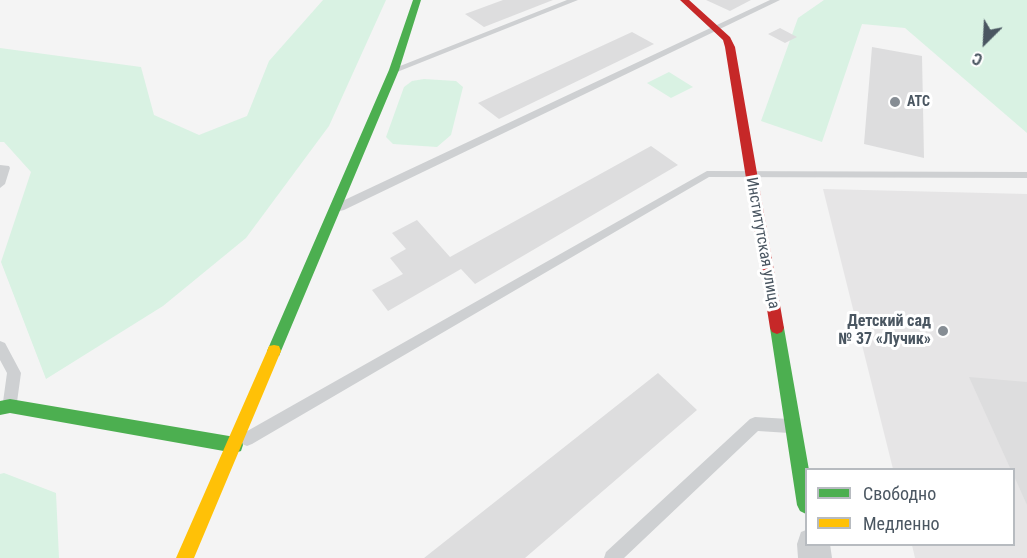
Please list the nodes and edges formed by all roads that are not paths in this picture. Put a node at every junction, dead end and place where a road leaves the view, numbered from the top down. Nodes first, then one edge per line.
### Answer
1 (417, 0) edge
2 (574, 0) edge
3 (684, 0) edge
4 (776, 0) edge
5 (716, 30) junction
6 (394, 70) junction
7 (0, 168) edge
8 (750, 173) junction
9 (1027, 175) edge
10 (0, 184) edge
11 (336, 208) junction
12 (0, 347) edge
13 (5, 407) edge
14 (794, 427) junction
15 (235, 445) junction
16 (805, 493) edge
17 (185, 558) edge
18 (612, 558) edge

1 - 6 street
2 - 6 lane
3 - 5 street, Институтская улица
4 - 5 lane
5 - 8 street, Институтская улица
5 - 11 lane
6 - 11 street
7 - 10 lane
8 - 9 lane
8 - 14 street, Институтская улица
8 - 15 lane
11 - 15 street
12 - 13 lane
13 - 15 street
14 - 16 street, Институтская улица
14 - 18 lane
15 - 17 street

